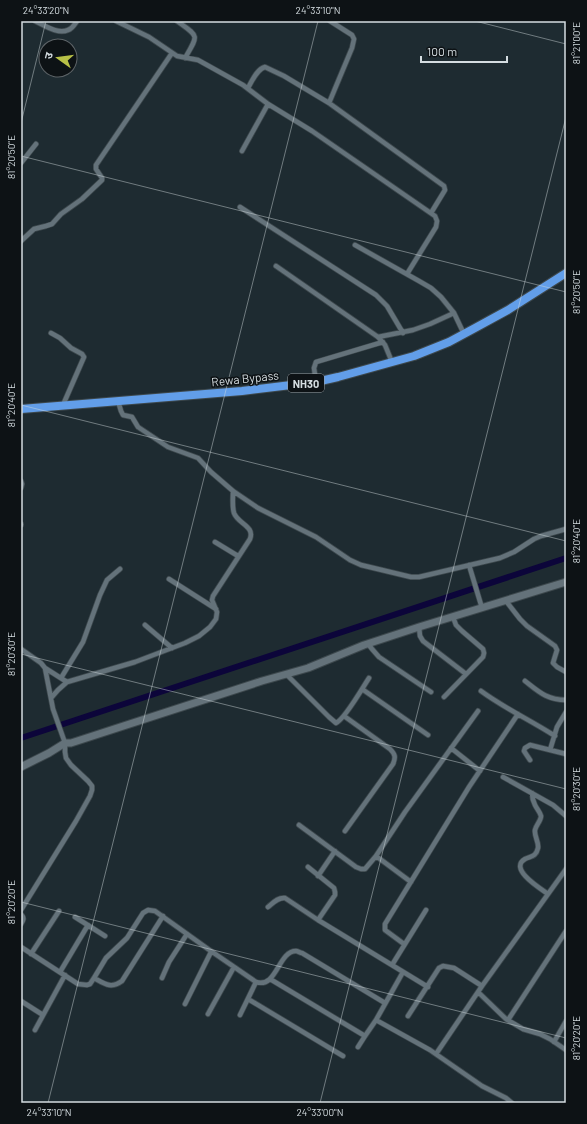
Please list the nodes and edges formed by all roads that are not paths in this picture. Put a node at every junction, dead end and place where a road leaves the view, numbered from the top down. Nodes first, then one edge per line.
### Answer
1 (35, 21) edge
2 (77, 21) edge
3 (116, 21) edge
4 (177, 21) edge
5 (330, 21) edge
6 (172, 53) junction
7 (185, 58) junction
8 (248, 88) junction
9 (329, 103) junction
10 (268, 104) junction
11 (36, 144) dead end
12 (242, 151) dead end
13 (21, 163) edge
14 (240, 207) dead end
15 (431, 213) junction
16 (21, 241) edge
17 (355, 245) dead end
18 (276, 266) dead end
19 (566, 273) edge
20 (407, 274) junction
21 (454, 313) junction
22 (51, 333) dead end
23 (403, 333) junction
24 (464, 334) junction
25 (378, 337) junction
26 (383, 342) junction
27 (392, 362) junction
28 (316, 382) junction
29 (118, 401) junction
30 (63, 405) junction
31 (21, 409) edge
32 (21, 481) edge
33 (21, 488) edge
34 (233, 491) junction
35 (566, 529) edge
36 (215, 542) dead end
37 (238, 556) junction
38 (469, 565) junction
39 (120, 569) dead end
40 (169, 578) dead end
41 (566, 582) edge
42 (506, 601) junction
43 (481, 606) junction
44 (216, 609) junction
45 (452, 617) junction
46 (145, 625) dead end
47 (419, 627) junction
48 (368, 644) junction
49 (172, 648) junction
50 (22, 650) edge
51 (45, 668) junction
52 (566, 672) edge
53 (286, 674) junction
54 (466, 674) junction
55 (61, 678) junction
56 (369, 678) dead end
57 (525, 681) dead end
58 (68, 682) junction
59 (362, 689) junction
60 (481, 691) dead end
61 (431, 692) dead end
62 (444, 697) dead end
63 (51, 698) junction
64 (566, 700) edge
65 (478, 711) dead end
66 (566, 712) edge
67 (518, 714) junction
68 (344, 716) junction
69 (428, 735) dead end
70 (555, 736) junction
71 (64, 741) junction
72 (451, 748) junction
73 (550, 750) junction
74 (566, 754) edge
75 (530, 760) dead end
76 (21, 768) edge
77 (480, 771) junction
78 (503, 777) dead end
79 (532, 793) junction
80 (566, 816) edge
81 (299, 825) dead end
82 (345, 832) dead end
83 (335, 851) junction
84 (376, 856) junction
85 (308, 867) dead end
86 (566, 869) edge
87 (318, 876) junction
88 (411, 882) junction
89 (548, 894) junction
90 (268, 907) dead end
91 (21, 910) edge
92 (426, 910) dead end
93 (59, 911) dead end
94 (21, 914) edge
95 (163, 916) junction
96 (75, 917) dead end
97 (318, 920) junction
98 (21, 924) edge
99 (88, 925) junction
100 (566, 931) edge
101 (187, 934) junction
102 (105, 936) dead end
103 (404, 944) junction
104 (23, 948) edge
105 (211, 952) junction
106 (31, 954) junction
107 (21, 955) edge
108 (392, 965) junction
109 (234, 967) junction
110 (60, 972) junction
111 (403, 972) junction
112 (65, 975) junction
113 (94, 978) junction
114 (162, 978) dead end
115 (270, 979) junction
116 (256, 982) junction
117 (482, 986) junction
118 (428, 987) junction
119 (478, 992) junction
120 (248, 999) junction
121 (21, 1001) edge
122 (185, 1004) dead end
123 (385, 1004) junction
124 (208, 1014) dead end
125 (43, 1015) junction
126 (240, 1015) dead end
127 (408, 1016) dead end
128 (376, 1020) junction
129 (508, 1020) junction
130 (566, 1021) edge
131 (35, 1030) dead end
132 (365, 1036) junction
133 (554, 1042) junction
134 (358, 1047) dead end
135 (566, 1050) edge
136 (436, 1054) junction
137 (343, 1056) dead end
138 (512, 1103) edge

1 - 2 street
3 - 6 street
4 - 7 street
5 - 9 street
6 - 7 street
6 - 16 street
7 - 8 street
8 - 9 street
8 - 10 street
9 - 15 street
10 - 12 street
10 - 15 street
11 - 13 street
14 - 23 street
15 - 20 street
17 - 20 street
18 - 25 street
19 - 24 highway, Rewa Bypass / NH30
20 - 21 street
21 - 23 street
21 - 24 street
22 - 30 street
23 - 25 street
24 - 27 highway, Rewa Bypass / NH30
25 - 26 street
26 - 27 street
26 - 28 street
27 - 28 highway, Rewa Bypass / NH30
28 - 29 highway, Rewa Bypass / NH30
29 - 30 highway, Rewa Bypass / NH30
29 - 34 street
30 - 31 highway, Rewa Bypass / NH30
32 - 33 street
34 - 37 street
34 - 38 street
35 - 38 street
36 - 37 street
37 - 44 street
38 - 43 street
39 - 55 street
40 - 44 street
41 - 42 street
42 - 43 street
42 - 52 street
43 - 45 street
44 - 49 street
45 - 47 street
45 - 54 street
46 - 49 street
47 - 48 street
47 - 54 street
48 - 53 street
48 - 61 street
49 - 58 street
50 - 51 street
51 - 55 street
51 - 63 street
53 - 68 street
53 - 71 street
54 - 62 street
55 - 58 street
56 - 59 street
57 - 64 street
58 - 63 street
59 - 68 street
59 - 69 street
60 - 67 street
63 - 71 street
65 - 72 street
66 - 70 street
67 - 70 street
67 - 77 street
68 - 82 street
70 - 73 street
71 - 76 street
71 - 91 street
72 - 77 street
72 - 84 street
73 - 74 street
73 - 75 street
77 - 88 street
78 - 79 street
79 - 80 street
79 - 89 street
81 - 83 street
83 - 84 street
83 - 87 street
84 - 88 street
85 - 87 street
86 - 89 street
87 - 97 street
88 - 103 street
89 - 117 street
90 - 97 street
92 - 103 street
93 - 106 street
94 - 98 street
95 - 101 street
95 - 113 street
95 - 113 street
96 - 99 street
97 - 108 street
99 - 102 street
99 - 110 street
100 - 129 street
101 - 105 street
101 - 114 street
103 - 108 street
104 - 106 street
104 - 107 street
105 - 109 street
105 - 122 street
106 - 110 street
108 - 111 street
109 - 116 street
109 - 124 street
110 - 112 street
111 - 118 street
111 - 123 street
112 - 113 street
112 - 125 street
115 - 116 street
115 - 123 street
115 - 132 street
116 - 120 street
117 - 118 street
117 - 119 street
118 - 127 street
119 - 129 street
119 - 136 street
120 - 126 street
120 - 137 street
121 - 125 street
123 - 128 street
125 - 131 street
128 - 132 street
128 - 136 street
129 - 133 street
130 - 133 street
132 - 134 street
133 - 135 street
136 - 138 street

